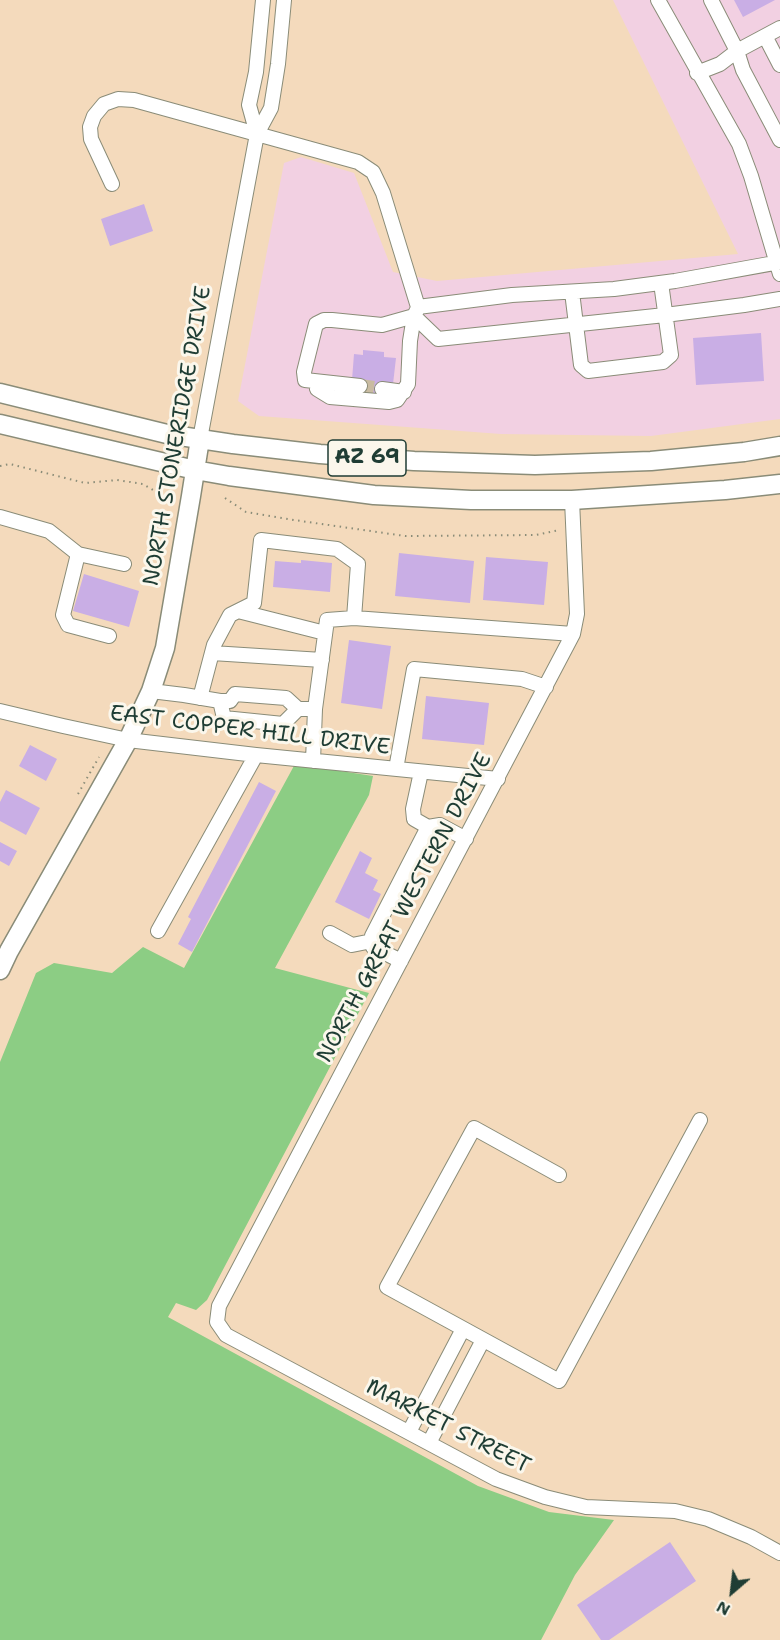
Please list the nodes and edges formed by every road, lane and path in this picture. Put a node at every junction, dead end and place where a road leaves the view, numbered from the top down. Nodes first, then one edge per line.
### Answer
1 (263, 0) edge
2 (284, 0) edge
3 (658, 0) edge
4 (711, 0) edge
5 (780, 28) edge
6 (765, 36) junction
7 (737, 51) junction
8 (780, 65) edge
9 (698, 73) junction
10 (257, 134) junction
11 (780, 140) edge
12 (112, 184) dead end
13 (779, 267) edge
14 (661, 283) junction
15 (572, 292) junction
16 (780, 299) edge
17 (416, 311) junction
18 (665, 315) junction
19 (577, 325) junction
20 (360, 386) tunnel mouth
21 (316, 389) dead end
22 (382, 392) tunnel mouth
23 (404, 392) junction
24 (0, 393) edge
25 (0, 424) edge
26 (200, 439) junction
27 (780, 446) edge
28 (0, 466) edge
29 (195, 470) junction
30 (780, 484) edge
31 (158, 493) dead end
32 (225, 498) dead end
33 (572, 500) junction
34 (0, 518) edge
35 (573, 524) junction
36 (78, 554) junction
37 (124, 564) dead end
38 (238, 611) junction
39 (354, 618) junction
40 (326, 626) junction
41 (573, 634) junction
42 (108, 636) dead end
43 (212, 653) junction
44 (322, 660) junction
45 (546, 687) junction
46 (152, 691) junction
47 (200, 698) junction
48 (220, 701) junction
49 (298, 709) junction
50 (315, 709) junction
51 (0, 712) edge
52 (128, 740) junction
53 (256, 755) junction
54 (313, 761) junction
55 (396, 769) junction
56 (421, 772) junction
57 (498, 778) junction
58 (428, 828) junction
59 (466, 839) junction
60 (159, 931) dead end
61 (330, 933) dead end
62 (372, 941) junction
63 (401, 961) junction
64 (0, 970) edge
65 (700, 1120) dead end
66 (559, 1175) dead end
67 (217, 1322) joint
68 (463, 1329) junction
69 (483, 1341) junction
70 (409, 1432) junction
71 (429, 1443) junction
72 (780, 1553) edge

1 - 10 street, NORTH STONERIDGE DRIVE
2 - 10 street, NORTH STONERIDGE DRIVE
3 - 9 street
4 - 7 street
5 - 6 street
6 - 7 street
6 - 8 street
7 - 9 street
7 - 11 street
9 - 13 street
10 - 12 street
10 - 17 street
10 - 26 street, NORTH STONERIDGE DRIVE
13 - 14 street
14 - 15 street
14 - 18 street
15 - 17 street
15 - 19 street
16 - 18 street
17 - 19 street
17 - 20 street
17 - 23 street
18 - 19 street
18 - 19 street
21 - 23 street
22 - 23 street
24 - 26 main road, AZ 69
25 - 29 main road, AZ 69
26 - 27 main road, AZ 69
26 - 29 main road, NORTH STONERIDGE DRIVE
28 - 31 path
29 - 33 main road, AZ 69
29 - 46 main road, NORTH STONERIDGE DRIVE
30 - 33 main road, AZ 69
32 - 35 path
33 - 35 street, NORTH GREAT WESTERN DRIVE
34 - 36 street
35 - 41 street, NORTH GREAT WESTERN DRIVE
36 - 37 street
36 - 42 street
38 - 39 street
38 - 40 street
38 - 43 street
39 - 40 street
39 - 41 street
40 - 44 street
41 - 45 street, NORTH GREAT WESTERN DRIVE
43 - 44 street
43 - 47 street
44 - 50 street
45 - 55 street
45 - 57 street, NORTH GREAT WESTERN DRIVE
46 - 47 street
46 - 52 main road, NORTH STONERIDGE DRIVE
47 - 48 street
48 - 49 street
48 - 49 street
49 - 50 street
50 - 54 street
51 - 52 street, EAST COPPER HILL DRIVE
52 - 53 street, EAST COPPER HILL DRIVE
52 - 64 main road, NORTH STONERIDGE DRIVE
53 - 54 street, EAST COPPER HILL DRIVE
53 - 60 street
54 - 55 street, EAST COPPER HILL DRIVE
55 - 56 street, EAST COPPER HILL DRIVE
56 - 57 street, EAST COPPER HILL DRIVE
56 - 58 street
57 - 59 street, NORTH GREAT WESTERN DRIVE
58 - 59 street
58 - 62 street
59 - 63 street, NORTH GREAT WESTERN DRIVE
61 - 62 street
62 - 63 street
63 - 67 street, NORTH GREAT WESTERN DRIVE
65 - 69 street
66 - 68 street
67 - 70 street, MARKET STREET
68 - 69 street
68 - 70 street
69 - 71 street
70 - 71 street, MARKET STREET
71 - 72 street, MARKET STREET

